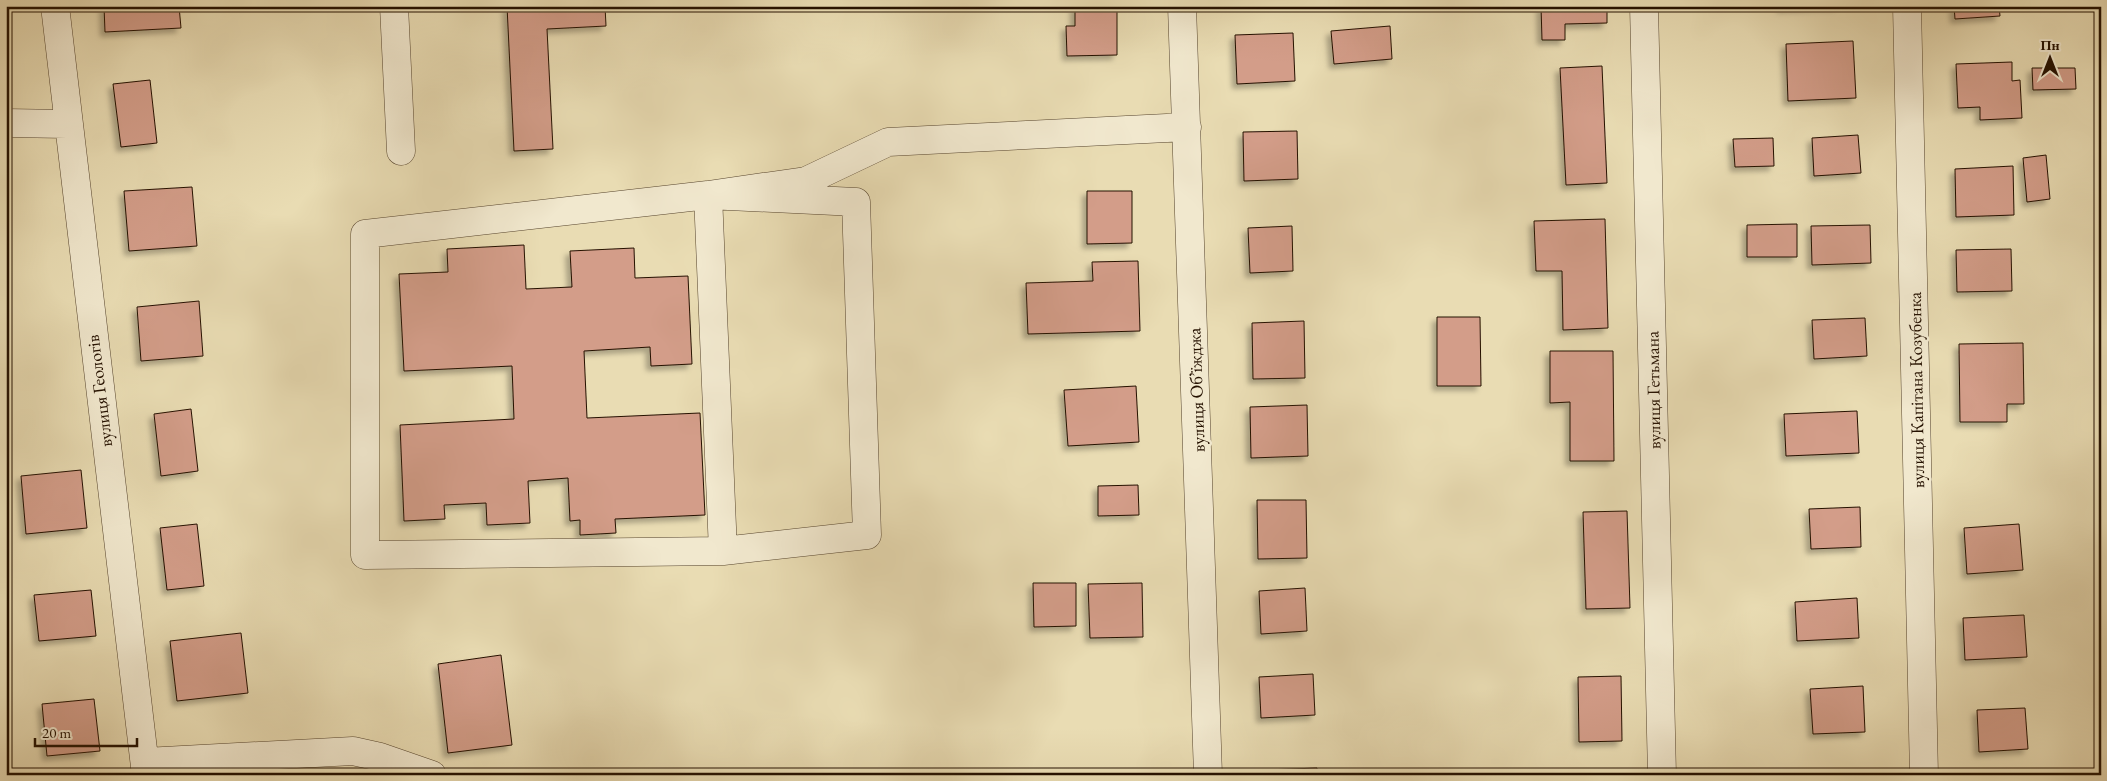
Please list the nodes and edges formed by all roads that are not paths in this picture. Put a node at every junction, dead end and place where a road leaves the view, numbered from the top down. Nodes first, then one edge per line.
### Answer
1 (54, 6) edge
2 (394, 6) edge
3 (1182, 6) edge
4 (1644, 6) edge
5 (1907, 6) edge
6 (6, 123) edge
7 (67, 124) junction
8 (1187, 127) junction
9 (401, 151) dead end
10 (708, 195) junction
11 (723, 551) junction
12 (381, 766) edge
13 (146, 768) edge
14 (432, 775) edge
15 (1208, 775) edge
16 (1662, 775) edge
17 (1924, 775) edge

1 - 7 street, вулиця Геологів
2 - 9 street
3 - 8 street, вулиця Обʼїжджа
4 - 16 street, вулиця Гетьмана
5 - 17 street, вулиця Капітана Козубенка
6 - 7 street
7 - 13 street, вулиця Геологів
8 - 10 street
8 - 15 street, вулиця Обʼїжджа
10 - 11 street
10 - 11 street
10 - 11 street
12 - 13 street
12 - 14 street

